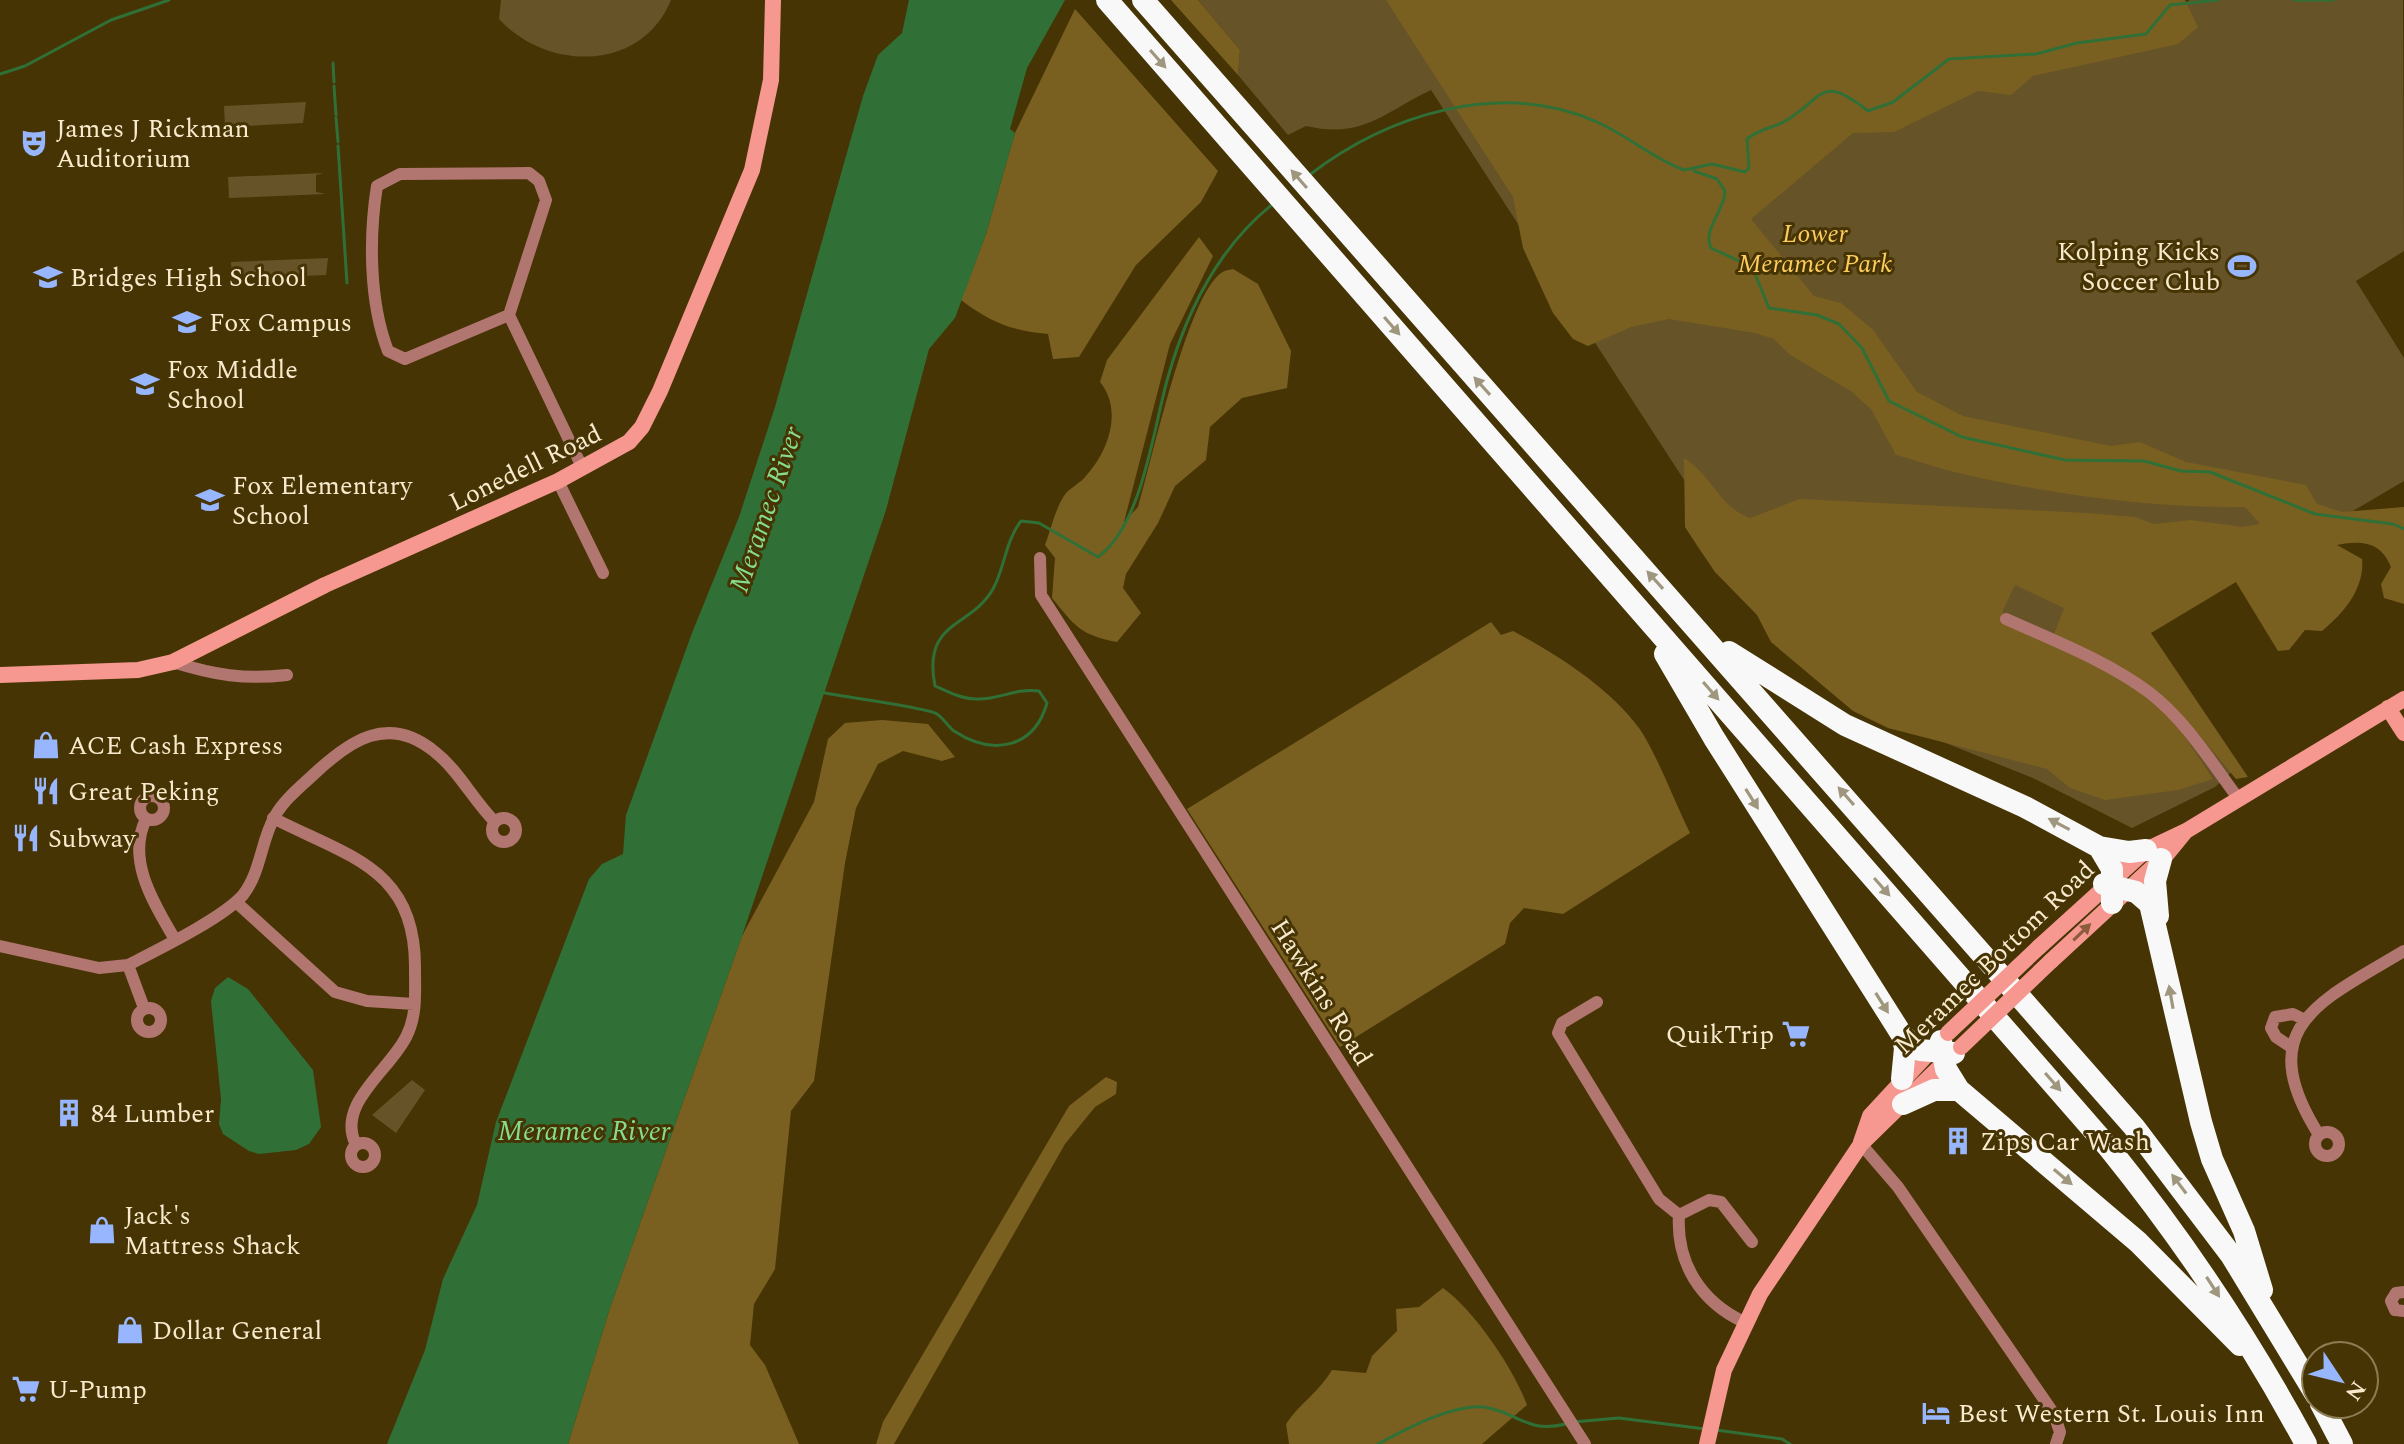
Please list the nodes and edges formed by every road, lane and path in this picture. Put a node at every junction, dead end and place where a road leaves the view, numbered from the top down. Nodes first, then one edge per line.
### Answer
1 (773, 0) edge
2 (1107, 0) edge
3 (1143, 0) edge
4 (509, 315) junction
5 (583, 469) junction
6 (558, 481) junction
7 (1040, 558) dead end
8 (603, 573) dead end
9 (1641, 611) junction
10 (2006, 619) dead end
11 (1707, 638) junction
12 (173, 662) junction
13 (0, 675) edge
14 (287, 675) dead end
15 (2404, 699) edge
16 (2388, 708) junction
17 (2404, 733) edge
18 (2238, 798) junction
19 (273, 818) junction
20 (146, 819) dead end
21 (495, 822) dead end
22 (2099, 847) junction
23 (2154, 854) junction
24 (2114, 888) junction
25 (236, 902) junction
26 (2159, 929) junction
27 (174, 938) junction
28 (0, 946) edge
29 (2404, 951) edge
30 (128, 965) junction
31 (1597, 1002) dead end
32 (414, 1004) junction
33 (144, 1008) dead end
34 (2303, 1019) junction
35 (1902, 1035) junction
36 (2291, 1047) junction
37 (1945, 1049) junction
38 (1902, 1079) junction
39 (1959, 1090) junction
40 (1903, 1104) junction
41 (2319, 1135) dead end
42 (1861, 1144) junction
43 (356, 1145) dead end
44 (1679, 1215) junction
45 (1752, 1242) dead end
46 (2404, 1292) edge
47 (2404, 1311) edge
48 (2271, 1318) junction
49 (1744, 1322) junction
50 (2263, 1367) junction
51 (2300, 1368) edge
52 (2329, 1420) edge
53 (1585, 1444) edge
54 (1707, 1444) edge
55 (2056, 1444) edge
56 (2306, 1444) edge
57 (2342, 1444) edge

1 - 5 street, Lonedell Road
2 -> 9 highway
11 -> 3 highway
4 - 4 street
4 - 5 street
5 - 6 street, Lonedell Road
6 - 8 street
6 - 12 street, Lonedell Road
7 - 53 street, Hawkins Road
9 -> 35 highway
9 -> 50 highway
10 - 18 street
22 -> 11 highway
48 -> 11 highway
12 - 13 street, Lonedell Road
12 - 14 street
15 - 16 street, Meramec Bottom Road
16 - 17 street
16 - 18 street, Meramec Bottom Road
18 - 23 street, Meramec Bottom Road
19 - 21 street
19 - 25 street
19 - 32 street
20 - 27 street
22 - 23 highway
22 - 24 highway
23 - 24 street, Meramec Bottom Road
23 - 26 highway
24 - 26 highway
24 - 37 street, Meramec Bottom Road, bridge
37 -> 24 street, Meramec Bottom Road, bridge
25 - 27 street
25 - 32 street
48 -> 26 highway
27 - 30 street
28 - 30 street
29 - 34 street
30 - 33 street
31 - 44 street
32 - 43 street
34 - 36 street
34 - 36 street
35 - 37 highway
35 - 38 highway
36 - 41 street
37 - 38 street, Meramec Bottom Road
37 - 39 highway
37 - 40 street, Meramec Bottom Road
38 - 42 street, Meramec Bottom Road
39 - 40 highway
39 -> 50 highway
40 - 42 street, Meramec Bottom Road
42 - 49 street, Meramec Bottom Road
42 - 55 street
44 - 45 street
44 - 49 street
46 - 47 street
48 - 51 highway
49 - 54 street, Meramec Bottom Road
50 - 56 highway
52 - 57 highway

